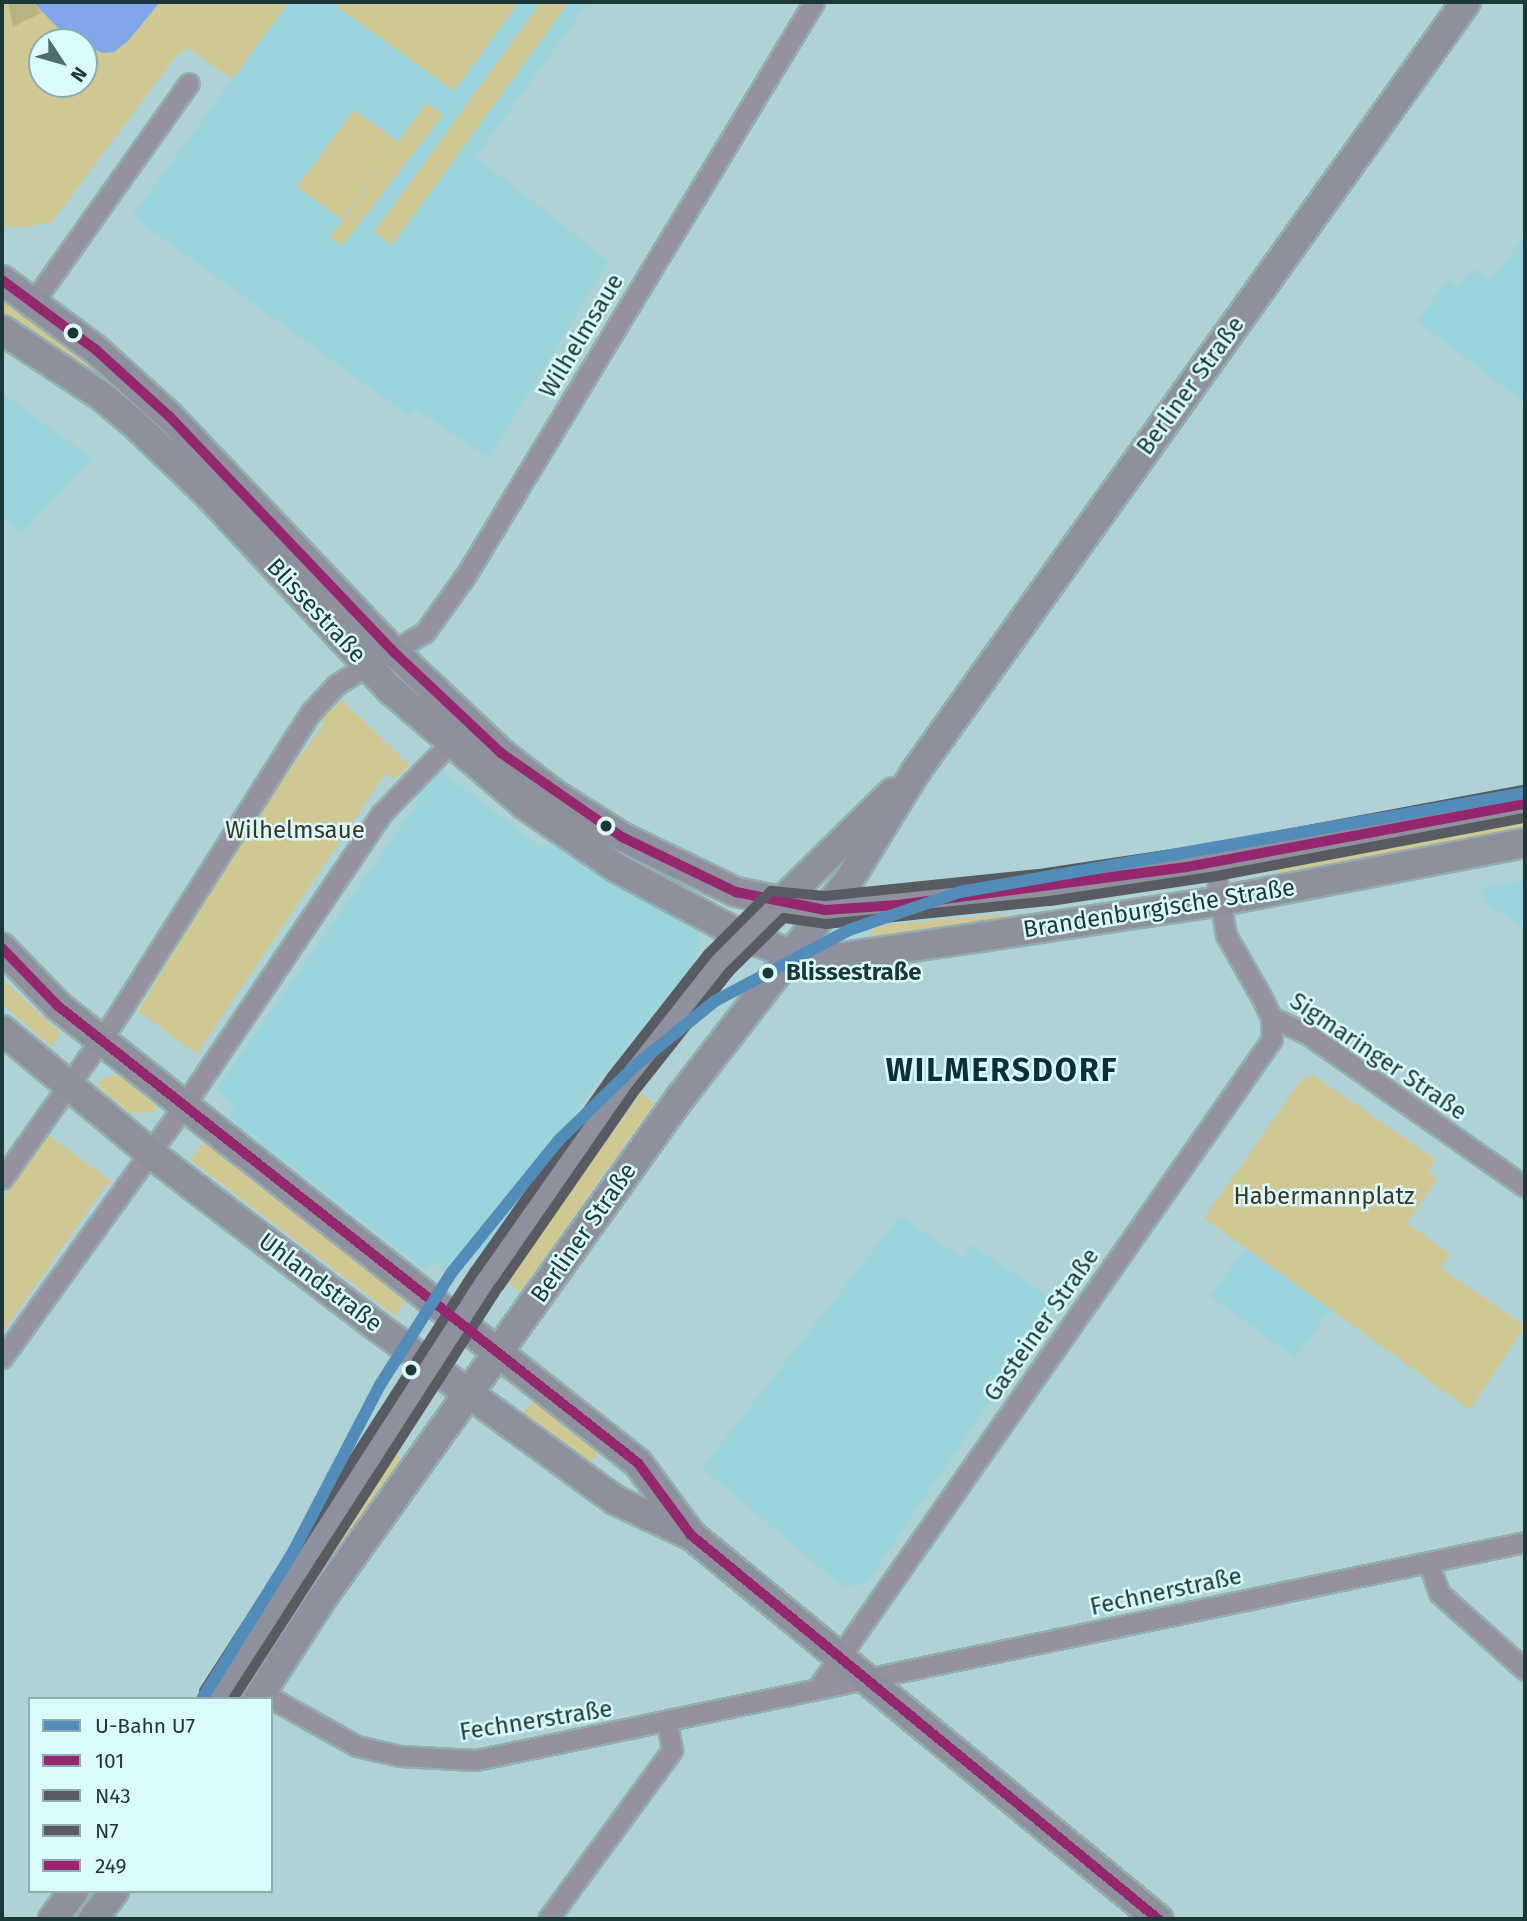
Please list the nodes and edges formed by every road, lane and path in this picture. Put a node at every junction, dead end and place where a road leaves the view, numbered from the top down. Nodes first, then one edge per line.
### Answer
1 (814, 2) edge
2 (1466, 2) edge
3 (189, 83) dead end
4 (2, 280) edge
5 (34, 300) junction
6 (2, 330) edge
7 (395, 653) junction
8 (369, 667) junction
9 (450, 743) junction
10 (916, 771) junction
11 (1525, 804) edge
12 (1525, 843) edge
13 (1214, 862) junction
14 (1221, 901) junction
15 (779, 904) junction
16 (825, 911) junction
17 (744, 937) junction
18 (2, 948) edge
19 (792, 954) junction
20 (1271, 1017) junction
21 (2, 1030) edge
22 (102, 1040) junction
23 (68, 1088) junction
24 (185, 1104) junction
25 (150, 1153) junction
26 (2, 1179) edge
27 (1525, 1187) edge
28 (460, 1321) junction
29 (499, 1351) junction
30 (2, 1358) edge
31 (432, 1365) junction
32 (470, 1392) junction
33 (691, 1535) junction
34 (1525, 1542) edge
35 (1429, 1562) junction
36 (841, 1658) junction
37 (1525, 1670) edge
38 (867, 1679) junction
39 (817, 1689) junction
40 (260, 1696) edge
41 (217, 1697) edge
42 (273, 1703) edge
43 (667, 1724) junction
44 (72, 1893) edge
45 (112, 1893) edge
46 (53, 1919) edge
47 (93, 1919) edge
48 (548, 1919) edge
49 (1158, 1919) edge

1 - 7 street, Wilhelmsaue
2 - 10 main road, Berliner Straße
3 - 5 street
4 - 5 main road, Blissestraße
5 - 7 main road, Blissestraße
6 - 8 main road, Blissestraße
7 - 8 street, Wilhelmsaue
7 - 15 main road, Blissestraße
8 - 9 main road, Blissestraße
8 - 22 street, Wilhelmsaue
9 - 17 main road, Blissestraße
9 - 24 street
10 - 15 main road, Berliner Straße
10 - 16 main road, Berliner Straße
11 - 13 main road, Brandenburgische Straße
12 - 14 main road, Brandenburgische Straße
13 - 14 street, Sigmaringer Straße
13 - 16 main road, Brandenburgische Straße
14 - 19 main road, Brandenburgische Straße
14 - 20 street, Sigmaringer Straße
15 - 16 main road, Brandenburgische Straße
15 - 17 main road, Berliner Straße
16 - 19 main road, Berliner Straße
17 - 19 main road, Blissestraße
17 - 28 main road, Berliner Straße
18 - 22 main road, Uhlandstraße
19 - 29 main road, Berliner Straße
20 - 27 street, Sigmaringer Straße
20 - 36 street, Gasteiner Straße
21 - 23 main road, Uhlandstraße
22 - 23 street, Wilhelmsaue
22 - 24 main road, Uhlandstraße
23 - 25 main road, Uhlandstraße
23 - 26 street, Wilhelmsaue
24 - 25 street
24 - 28 main road, Uhlandstraße
25 - 30 street
25 - 31 main road, Uhlandstraße
28 - 29 main road, Uhlandstraße
28 - 31 main road, Berliner Straße
29 - 32 main road, Berliner Straße
29 - 33 main road, Uhlandstraße
31 - 32 main road, Uhlandstraße
31 - 41 main road, Berliner Straße
32 - 33 main road, Uhlandstraße
32 - 40 main road, Berliner Straße
33 - 36 main road, Uhlandstraße
34 - 35 street, Fechnerstraße
35 - 37 street
35 - 38 street, Fechnerstraße
36 - 38 main road, Uhlandstraße
36 - 39 street
38 - 39 street, Fechnerstraße
38 - 49 main road, Uhlandstraße
39 - 43 street, Fechnerstraße
42 - 43 street, Fechnerstraße
43 - 48 street
44 - 46 main road
45 - 47 main road

